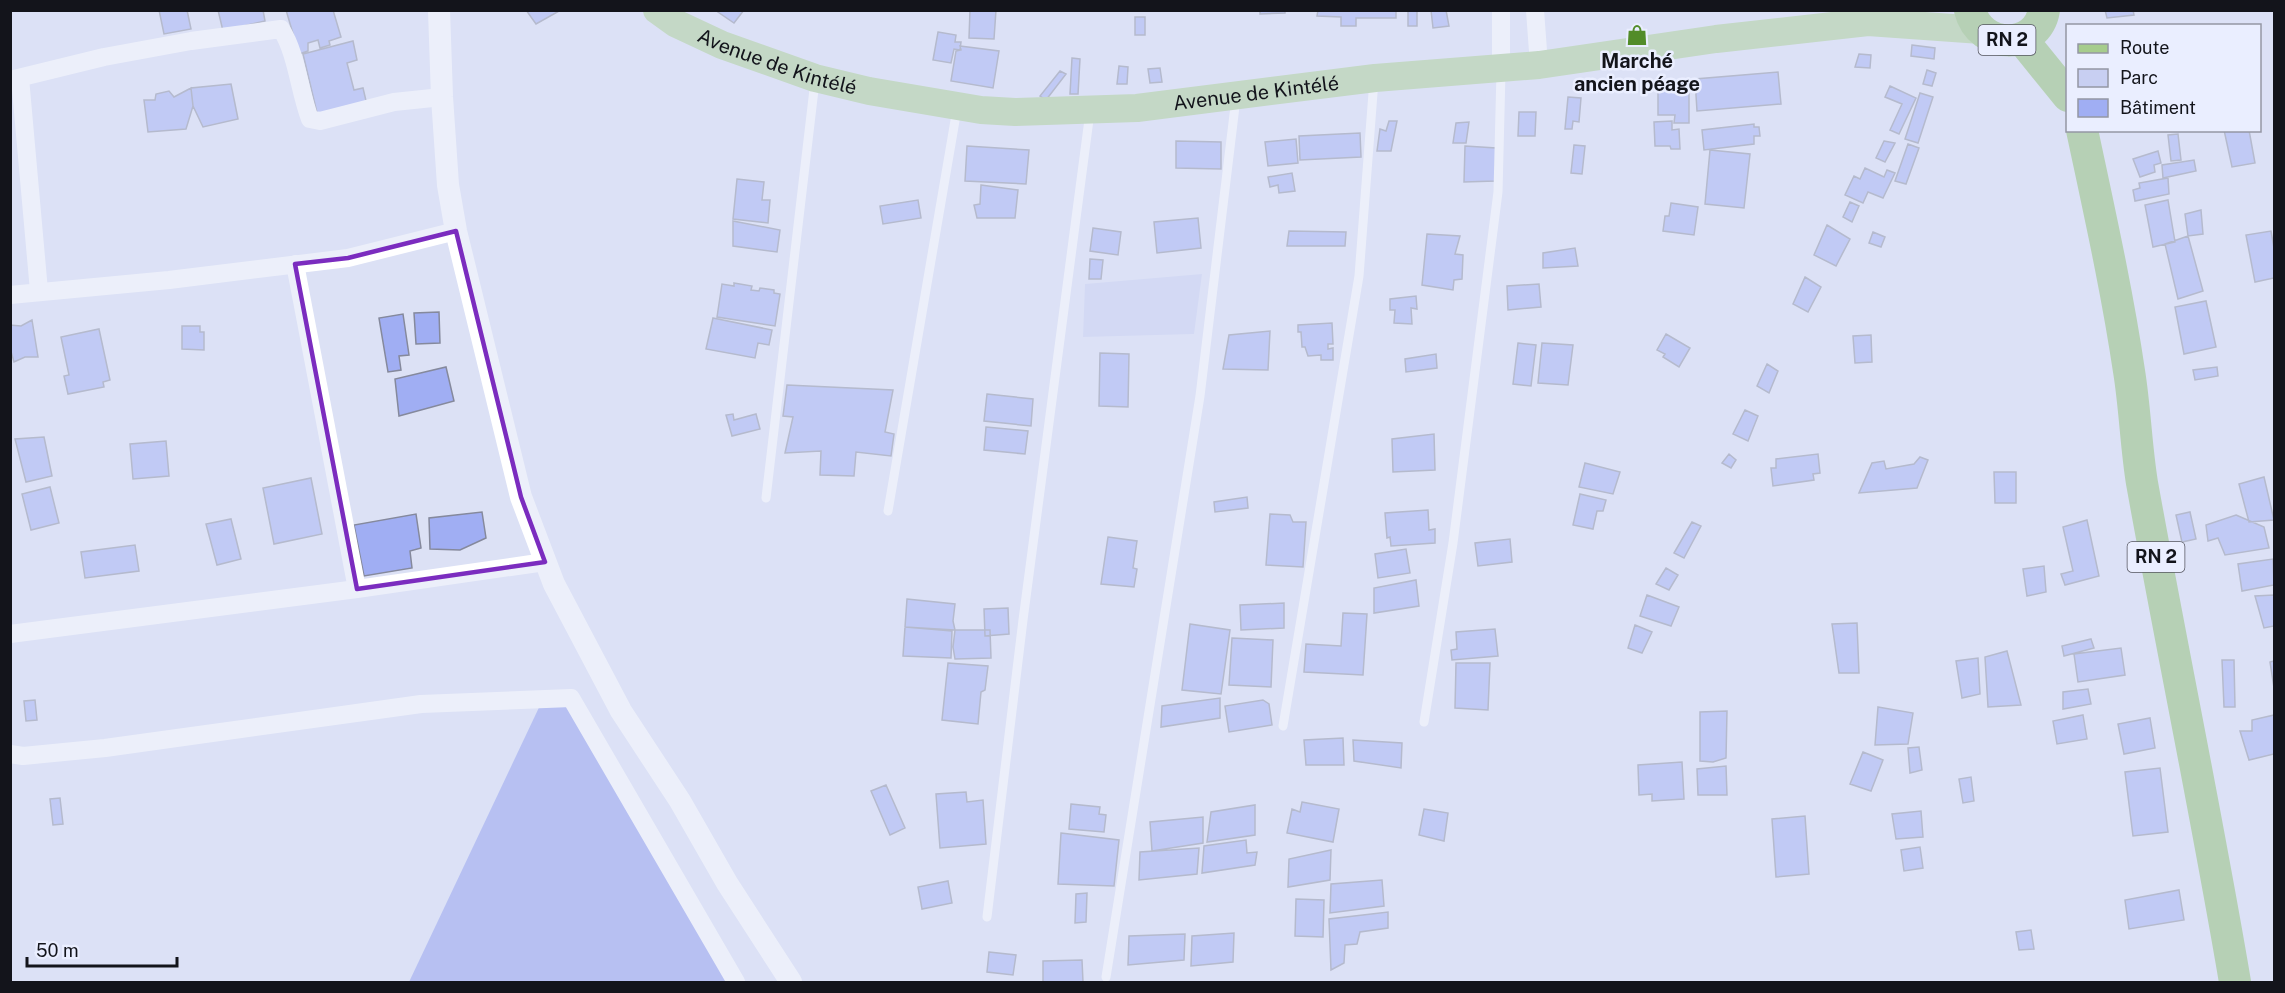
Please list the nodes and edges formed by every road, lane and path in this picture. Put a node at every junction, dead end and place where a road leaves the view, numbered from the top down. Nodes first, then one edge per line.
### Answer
1 (439, 10) edge
2 (657, 10) edge
3 (1501, 10) edge
4 (1535, 10) edge
5 (1902, 10) edge
6 (2043, 13) edge
7 (1975, 20) edge
8 (1869, 22) junction
9 (2021, 38) junction
10 (1539, 64) junction
11 (1501, 67) junction
12 (815, 78) junction
13 (1375, 78) junction
14 (15, 79) edge
15 (2066, 83) edge
16 (2066, 95) edge
17 (1236, 96) junction
18 (442, 97) junction
19 (957, 106) junction
20 (1090, 110) junction
21 (2082, 132) edge
22 (456, 231) junction
23 (295, 264) junction
24 (39, 291) junction
25 (10, 295) edge
26 (766, 498) dead end
27 (888, 511) dead end
28 (545, 562) junction
29 (357, 589) junction
30 (10, 634) edge
31 (1424, 722) dead end
32 (1283, 726) dead end
33 (10, 754) edge
34 (987, 917) dead end
35 (1107, 977) dead end
36 (736, 982) edge
37 (791, 982) edge
38 (2235, 982) edge

1 - 18 street
2 - 12 main road, Avenue de Kintélé
3 - 11 street
4 - 10 street
5 - 8 main road, Avenue de Kintélé
6 - 9 highway, RN 2
6 - 15 highway, RN 2
7 - 8 main road, Avenue de Kintélé
7 - 9 highway, RN 2
8 - 10 main road, Avenue de Kintélé
9 - 16 highway, RN 2
10 - 11 main road, Avenue de Kintélé
11 - 13 main road, Avenue de Kintélé
11 - 31 lane
12 - 19 main road, Avenue de Kintélé
12 - 26 lane
13 - 17 main road, Avenue de Kintélé
13 - 32 lane
14 - 18 street
14 - 24 street
17 - 20 main road, Avenue de Kintélé
17 - 35 lane
18 - 22 street
19 - 20 main road, Avenue de Kintélé
19 - 27 lane
20 - 34 lane
21 - 38 highway, RN 2
22 - 23 street
22 - 28 street
23 - 24 street
23 - 29 street
24 - 25 street
28 - 29 street
28 - 37 street
29 - 30 street
33 - 36 street

